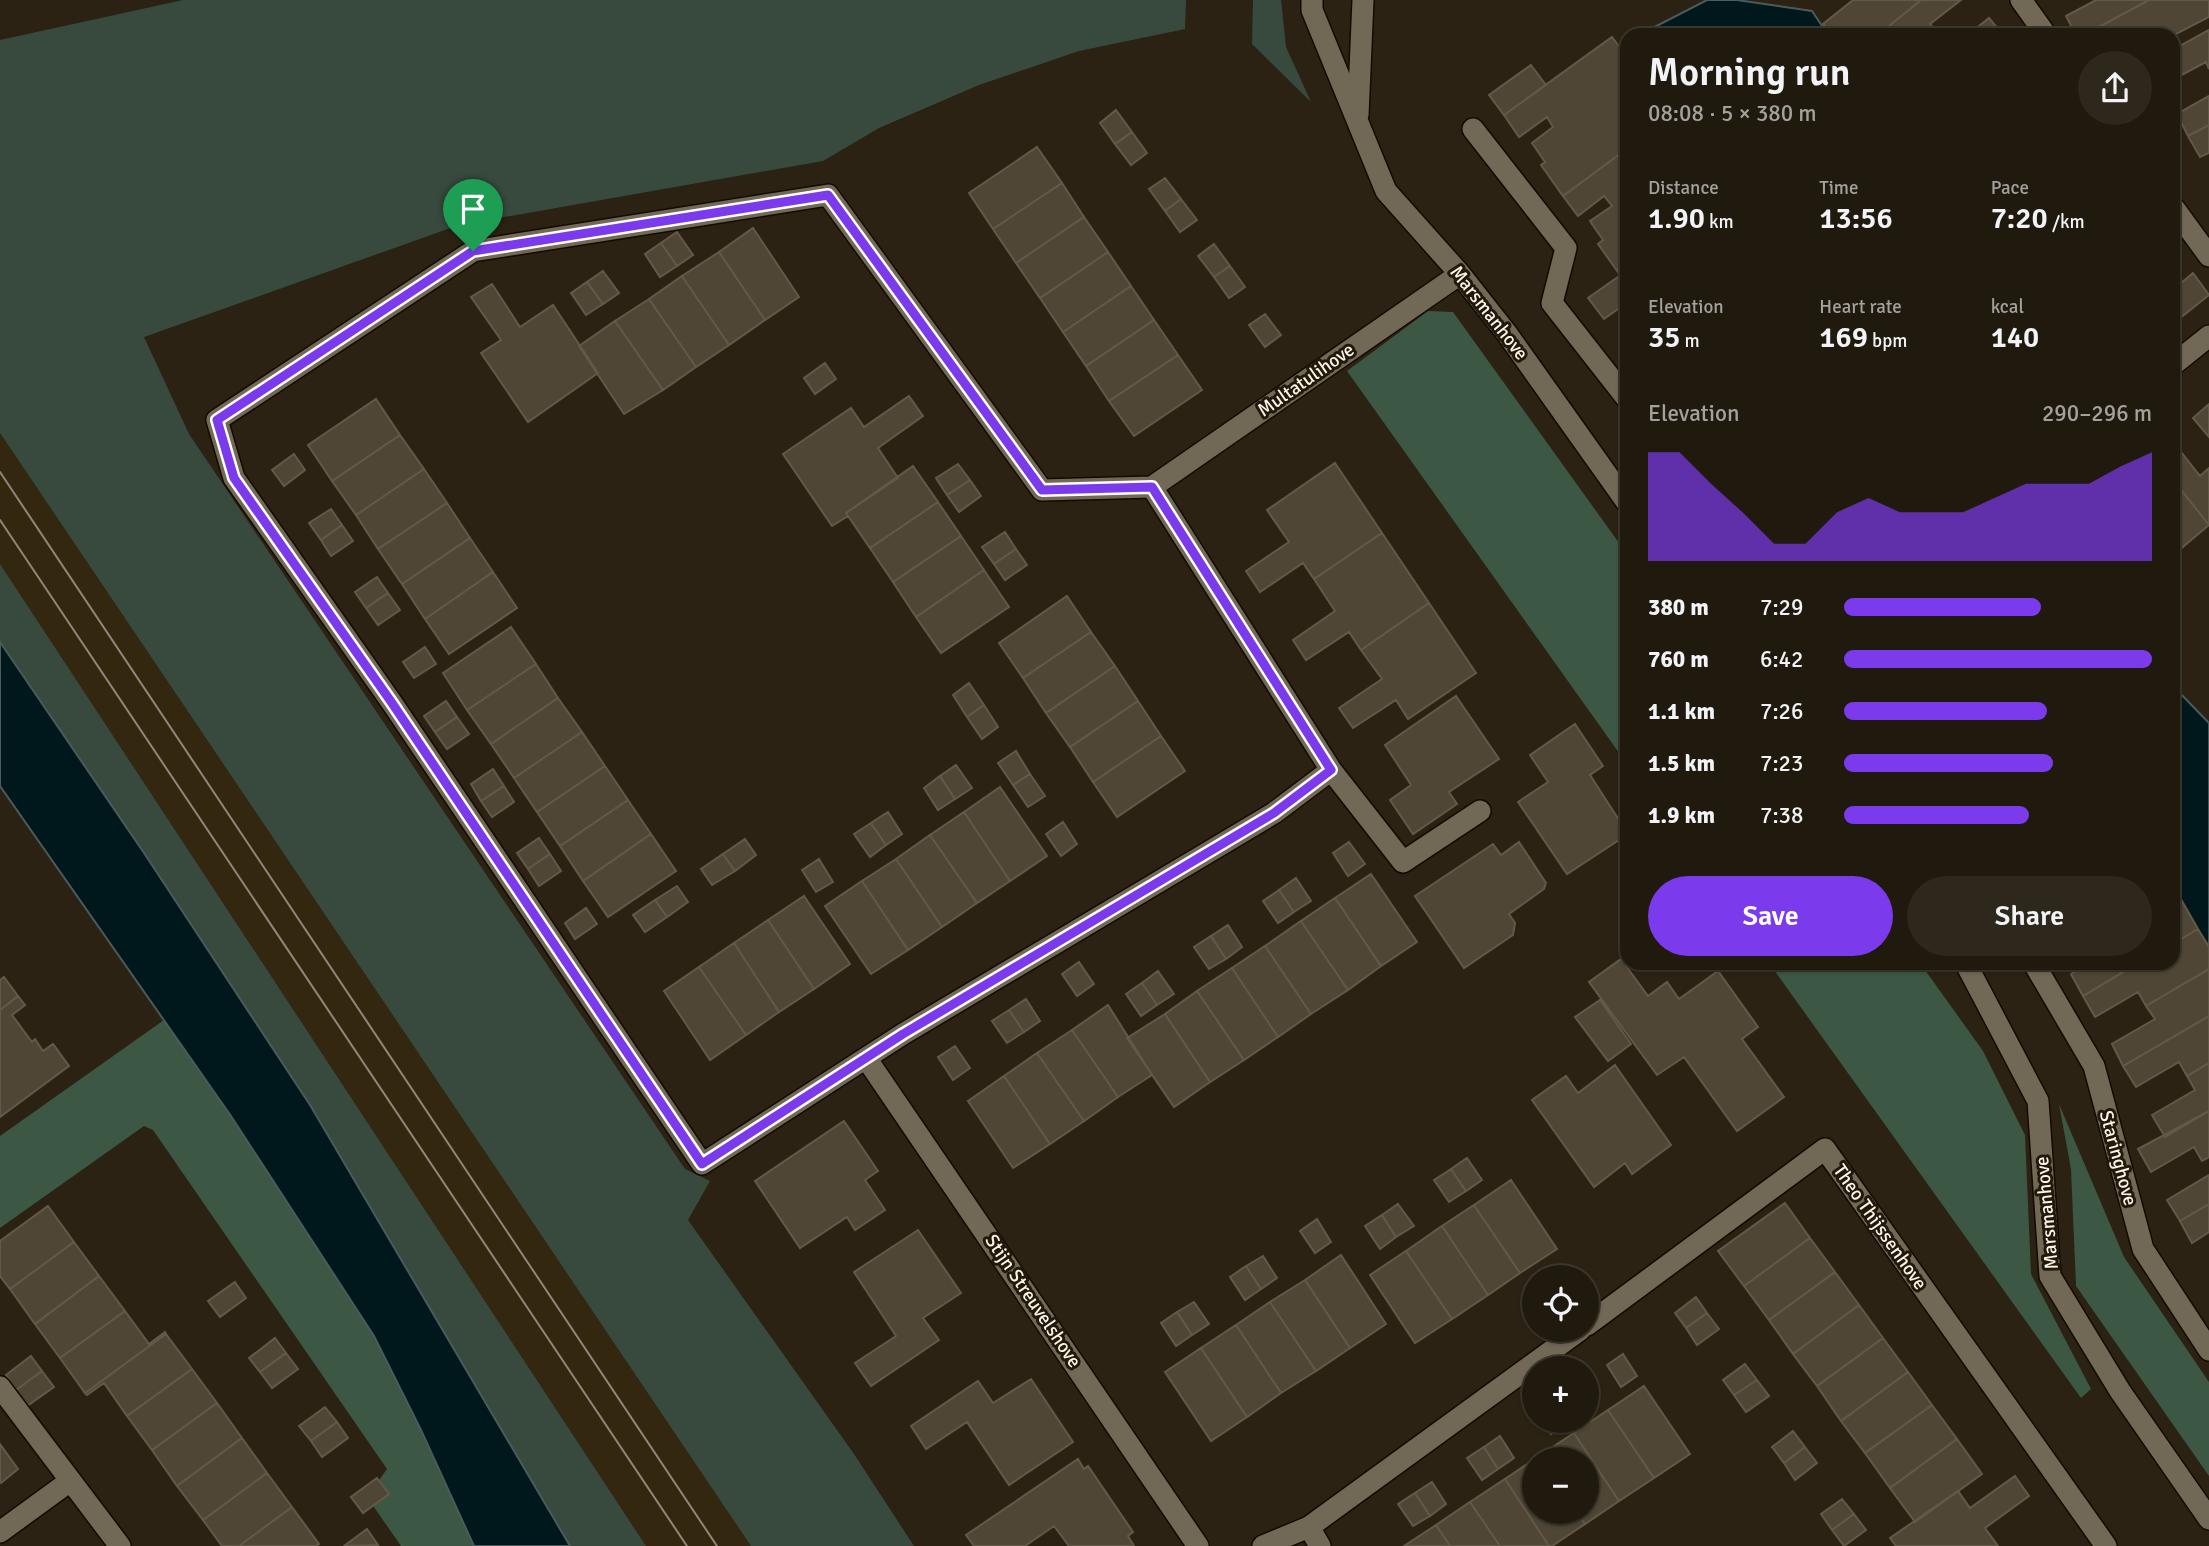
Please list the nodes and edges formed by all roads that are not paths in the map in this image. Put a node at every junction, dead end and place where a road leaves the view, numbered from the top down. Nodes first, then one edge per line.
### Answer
1 (1312, 0) edge
2 (1363, 0) edge
3 (2021, 0) edge
4 (2041, 28) edge
5 (1357, 120) junction
6 (1473, 129) dead end
7 (2180, 216) edge
8 (2209, 256) edge
9 (1460, 274) junction
10 (2209, 336) edge
11 (2180, 359) edge
12 (1620, 390) edge
13 (1152, 487) junction
14 (1620, 493) edge
15 (1331, 770) junction
16 (1480, 811) dead end
17 (1969, 970) edge
18 (2038, 970) edge
19 (866, 1058) junction
20 (1599, 1316) edge
21 (1563, 1342) edge
22 (2209, 1350) edge
23 (0, 1387) edge
24 (70, 1481) junction
25 (2209, 1519) edge
26 (1309, 1527) junction
27 (0, 1532) edge
28 (120, 1546) edge
29 (1199, 1546) edge
30 (1263, 1546) edge
31 (1321, 1546) edge
32 (2106, 1546) edge

1 - 5 street, Marsmanhove
2 - 5 street, Marsmanhove
3 - 4 street
5 - 9 street, Marsmanhove
6 - 12 street
7 - 8 street
9 - 13 street, Multatulihove
9 - 14 street, Marsmanhove
10 - 11 street
13 - 15 street
13 - 19 street
15 - 16 street
15 - 19 street
17 - 25 street, Marsmanhove
18 - 22 street, Staringhove
19 - 29 street, Stijn Streuvelshove
20 - 32 street, Theo Thijssenhove
21 - 26 street
23 - 24 street
24 - 27 street
24 - 28 street
26 - 30 street
26 - 31 street

